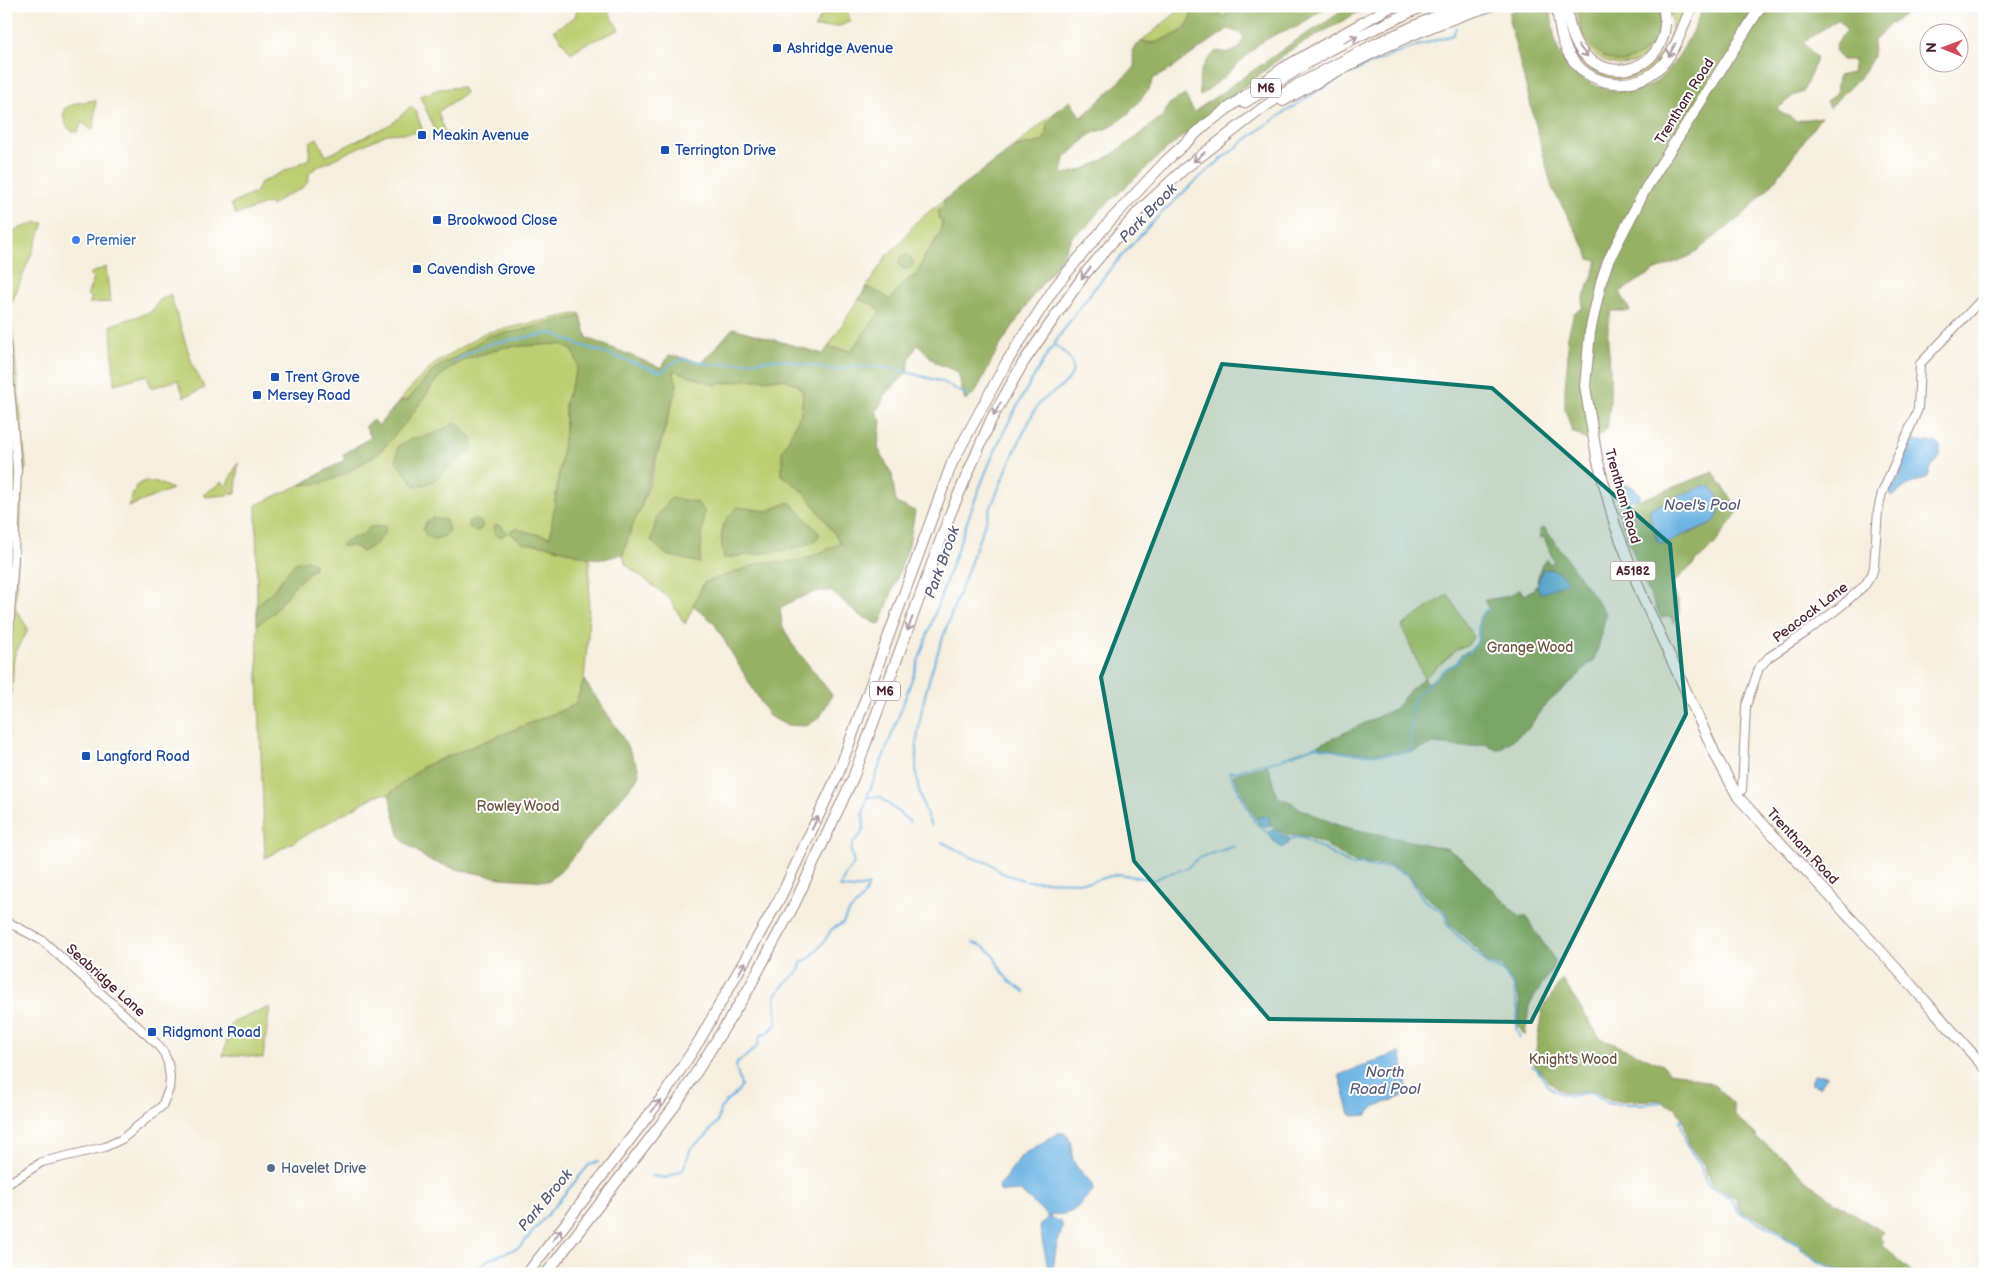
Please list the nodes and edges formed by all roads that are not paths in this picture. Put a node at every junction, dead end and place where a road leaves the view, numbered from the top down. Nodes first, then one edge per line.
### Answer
1 (1392, 6) edge
2 (1423, 6) edge
3 (1467, 6) edge
4 (1491, 6) edge
5 (1557, 6) edge
6 (1567, 6) edge
7 (1663, 6) edge
8 (1692, 6) edge
9 (1761, 6) edge
10 (1237, 127) junction
11 (1129, 201) junction
12 (1985, 296) edge
13 (6, 342) edge
14 (6, 678) edge
15 (1737, 794) junction
16 (6, 921) edge
17 (1985, 1068) edge
18 (6, 1185) edge
19 (528, 1274) edge
20 (546, 1274) edge

1 - 11 highway, M6
11 -> 2 highway, M6
3 - 10 highway, M6
4 - 10 highway, M6
8 -> 5 highway
6 -> 7 highway
9 - 15 highway, Trentham Road / A5182
10 -> 20 highway, M6
19 -> 11 highway, M6
12 - 15 street, Peacock Lane
13 - 14 street
15 - 17 highway, Trentham Road / A5182
16 - 18 street, Seabridge Lane

